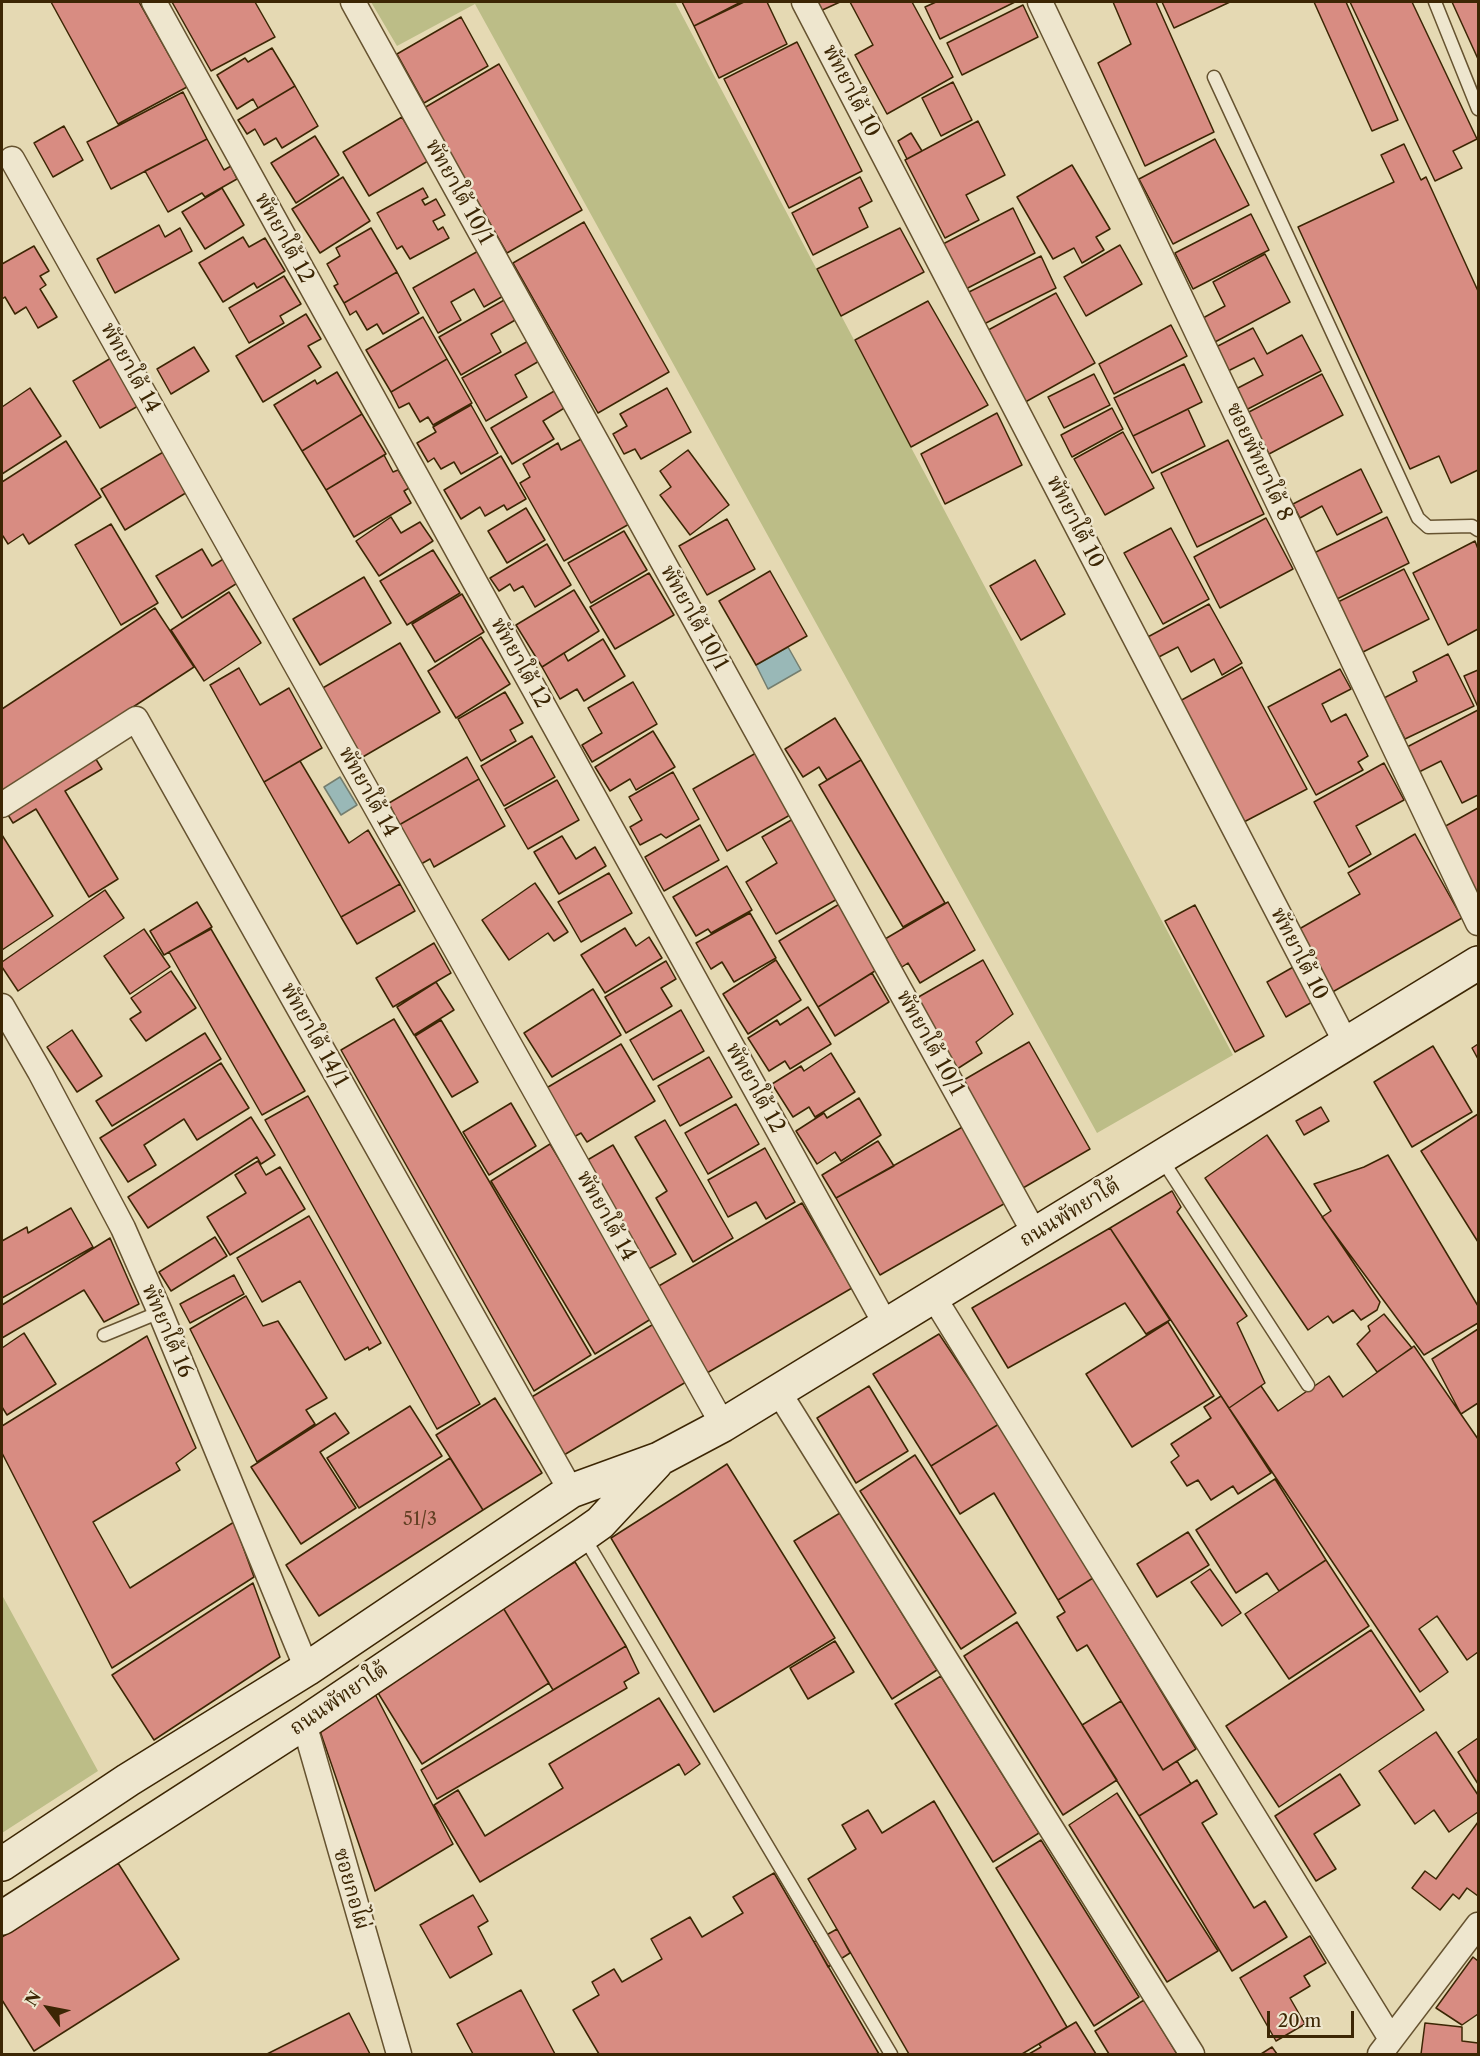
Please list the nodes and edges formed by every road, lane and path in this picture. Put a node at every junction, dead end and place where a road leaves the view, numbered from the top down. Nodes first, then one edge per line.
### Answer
1 (154, 2) edge
2 (353, 2) edge
3 (804, 2) edge
4 (1040, 2) edge
5 (1435, 2) edge
6 (1214, 77) dead end
7 (1479, 109) edge
8 (12, 159) dead end
9 (1479, 530) edge
10 (2, 805) edge
11 (1479, 923) edge
12 (1479, 963) edge
13 (2, 1006) edge
14 (1346, 1043) junction
15 (1160, 1157) junction
16 (1035, 1234) junction
17 (933, 1296) junction
18 (160, 1312) junction
19 (886, 1325) junction
20 (105, 1335) dead end
21 (1308, 1385) dead end
22 (778, 1391) junction
23 (723, 1425) junction
24 (659, 1459) junction
25 (571, 1491) junction
26 (583, 1535) junction
27 (307, 1669) junction
28 (304, 1723) junction
29 (2, 1864) edge
30 (2, 1918) edge
31 (1476, 1933) edge
32 (1386, 2047) edge
33 (399, 2055) edge
34 (891, 2055) edge
35 (1192, 2055) edge

1 - 19 street, พัทยาใต้ 12
2 - 16 street, พัทยาใต้ 10/1
3 - 14 street, พัทยาใต้ 10
4 - 11 street, ซอยพัทยาใต้ 8
5 - 7 lane
6 - 9 lane
8 - 23 street, พัทยาใต้ 14
10 - 25 street, พัทยาใต้ 14/1
12 - 14 main road, ถนนพัทยาใต้
13 - 18 street, พัทยาใต้ 16
14 - 15 main road, ถนนพัทยาใต้
15 - 16 main road, ถนนพัทยาใต้
15 - 21 lane
16 - 17 main road, ถนนพัทยาใต้
17 - 19 main road, ถนนพัทยาใต้
17 - 32 street
18 - 20 lane
18 - 27 street, พัทยาใต้ 16
19 - 22 main road, ถนนพัทยาใต้
22 - 23 main road, ถนนพัทยาใต้
22 - 35 street
23 - 24 main road, ถนนพัทยาใต้
24 - 25 main road, ถนนพัทยาใต้
24 - 26 main road, ถนนพัทยาใต้
25 - 27 main road, ถนนพัทยาใต้
26 - 28 main road, ถนนพัทยาใต้
26 - 34 lane
27 - 29 main road, ถนนพัทยาใต้
28 - 30 main road, ถนนพัทยาใต้
28 - 33 street, ซอยกอไผ่
31 - 32 street

